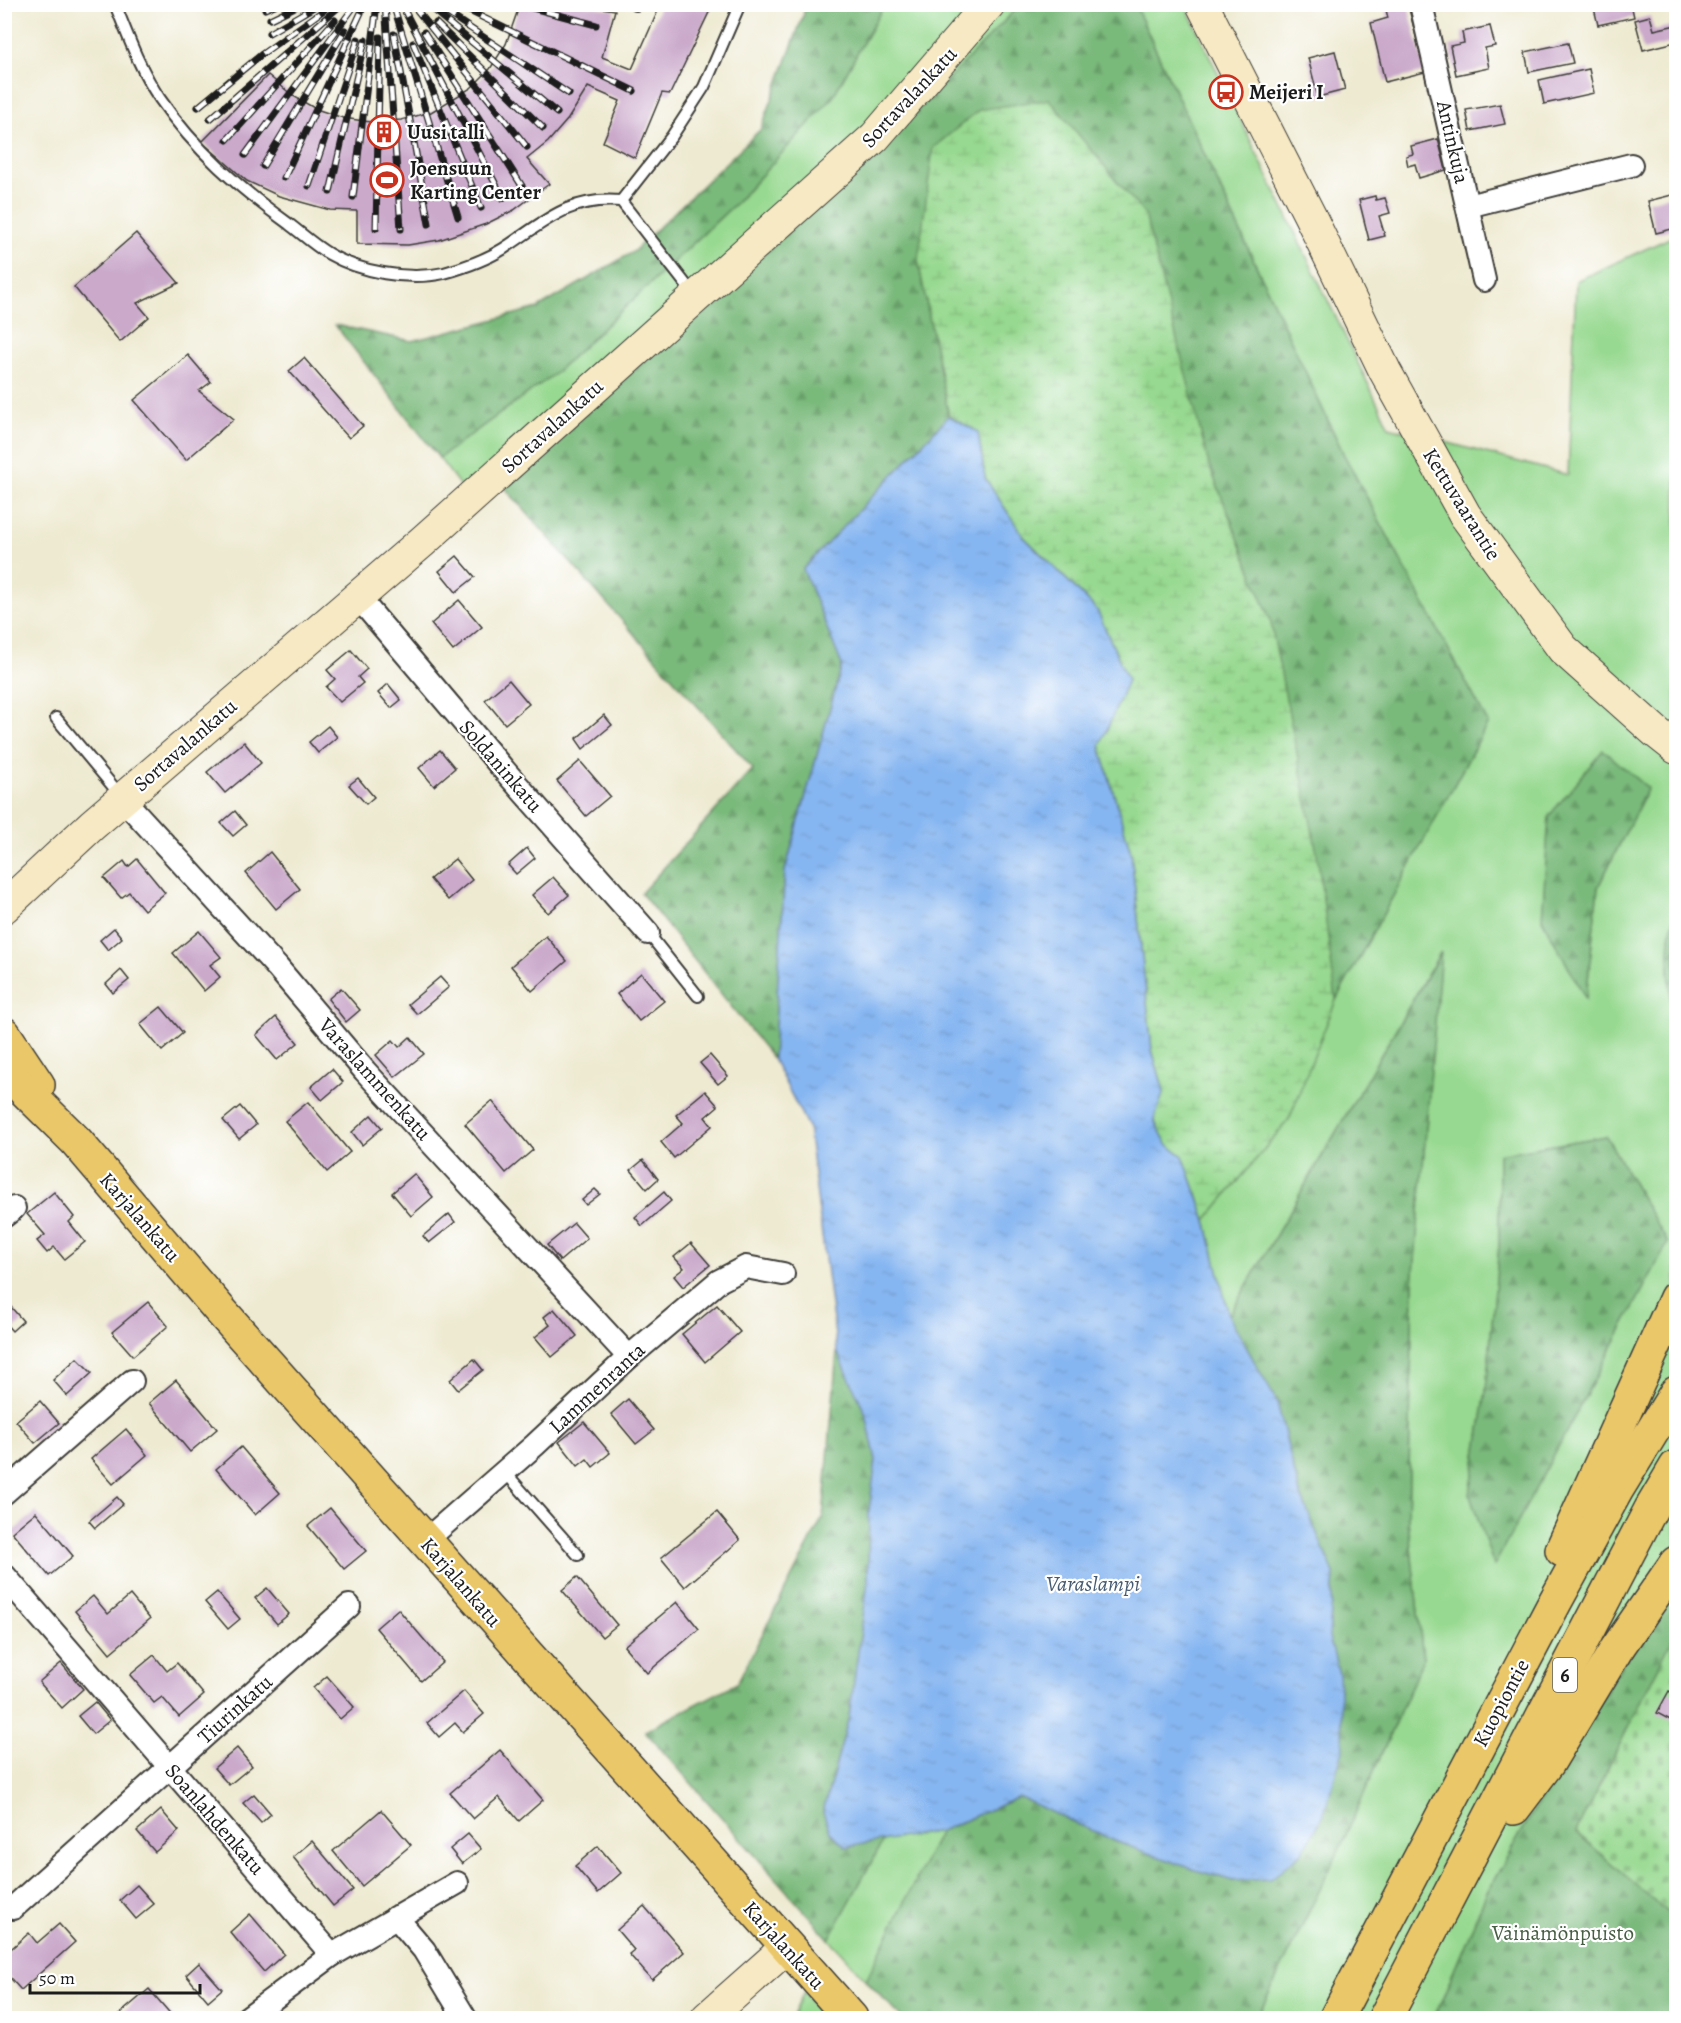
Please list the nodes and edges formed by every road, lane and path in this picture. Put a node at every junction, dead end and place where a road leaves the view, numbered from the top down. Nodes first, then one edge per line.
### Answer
1 (115, 4) edge
2 (740, 4) edge
3 (989, 4) edge
4 (1202, 4) edge
5 (1217, 4) edge
6 (1421, 4) edge
7 (1631, 165) dead end
8 (621, 201) junction
9 (1468, 206) junction
10 (1310, 216) junction
11 (1484, 280) dead end
12 (697, 297) junction
13 (357, 596) junction
14 (56, 718) dead end
15 (1677, 748) edge
16 (123, 799) junction
17 (92, 825) junction
18 (4, 881) edge
19 (4, 907) edge
20 (648, 933) joint
21 (698, 996) dead end
22 (4, 1034) edge
23 (4, 1070) edge
24 (76, 1141) junction
25 (783, 1274) dead end
26 (1677, 1298) edge
27 (629, 1357) junction
28 (132, 1382) dead end
29 (1677, 1394) edge
30 (1677, 1467) edge
31 (505, 1472) junction
32 (4, 1493) edge
33 (425, 1541) junction
34 (578, 1555) dead end
35 (1677, 1563) edge
36 (4, 1575) edge
37 (349, 1606) dead end
38 (1471, 1760) junction
39 (171, 1767) junction
40 (457, 1883) dead end
41 (1457, 1884) junction
42 (13, 1908) dead end
43 (396, 1917) junction
44 (786, 1948) junction
45 (332, 1955) junction
46 (247, 2019) edge
47 (465, 2019) edge
48 (707, 2019) edge
49 (851, 2019) edge
50 (1336, 2019) edge
51 (1385, 2019) edge

1 - 8 lane
2 - 8 lane
3 - 12 street, Sortavalankatu
4 - 10 street, Kettuvaarantie
5 - 10 street, Kettuvaarantie
6 - 9 street, Antinkuja
7 - 9 street
8 - 12 lane
9 - 11 street, Antinkuja
10 - 15 street, Kettuvaarantie
12 - 13 street, Sortavalankatu
13 - 16 street, Sortavalankatu
13 - 20 street, Soldaninkatu
14 - 16 lane
16 - 17 street, Sortavalankatu
16 - 27 street, Varaslammenkatu
17 - 18 street, Sortavalankatu
17 - 19 street, Sortavalankatu
20 - 21 lane
22 - 24 main road, Karjalankatu
23 - 24 main road, Karjalankatu
24 - 33 main road, Karjalankatu
25 - 27 street, Lammenranta
26 - 38 main road
27 - 31 street, Lammenranta
28 - 32 street
29 - 38 main road, Kuopiontie / 6
30 - 41 main road, Kuopiontie / 6
31 - 33 street, Lammenranta
31 - 34 lane
33 - 44 main road, Karjalankatu
35 - 41 main road
36 - 39 street, Soanlahdenkatu
37 - 39 street, Tiurinkatu
38 - 50 main road, Kuopiontie / 6
39 - 42 street, Tiurinkatu
39 - 45 street, Soanlahdenkatu
40 - 43 street
41 - 51 main road, Kuopiontie / 6
43 - 45 street
43 - 47 street
44 - 48 street
44 - 49 main road, Karjalankatu
45 - 46 street

